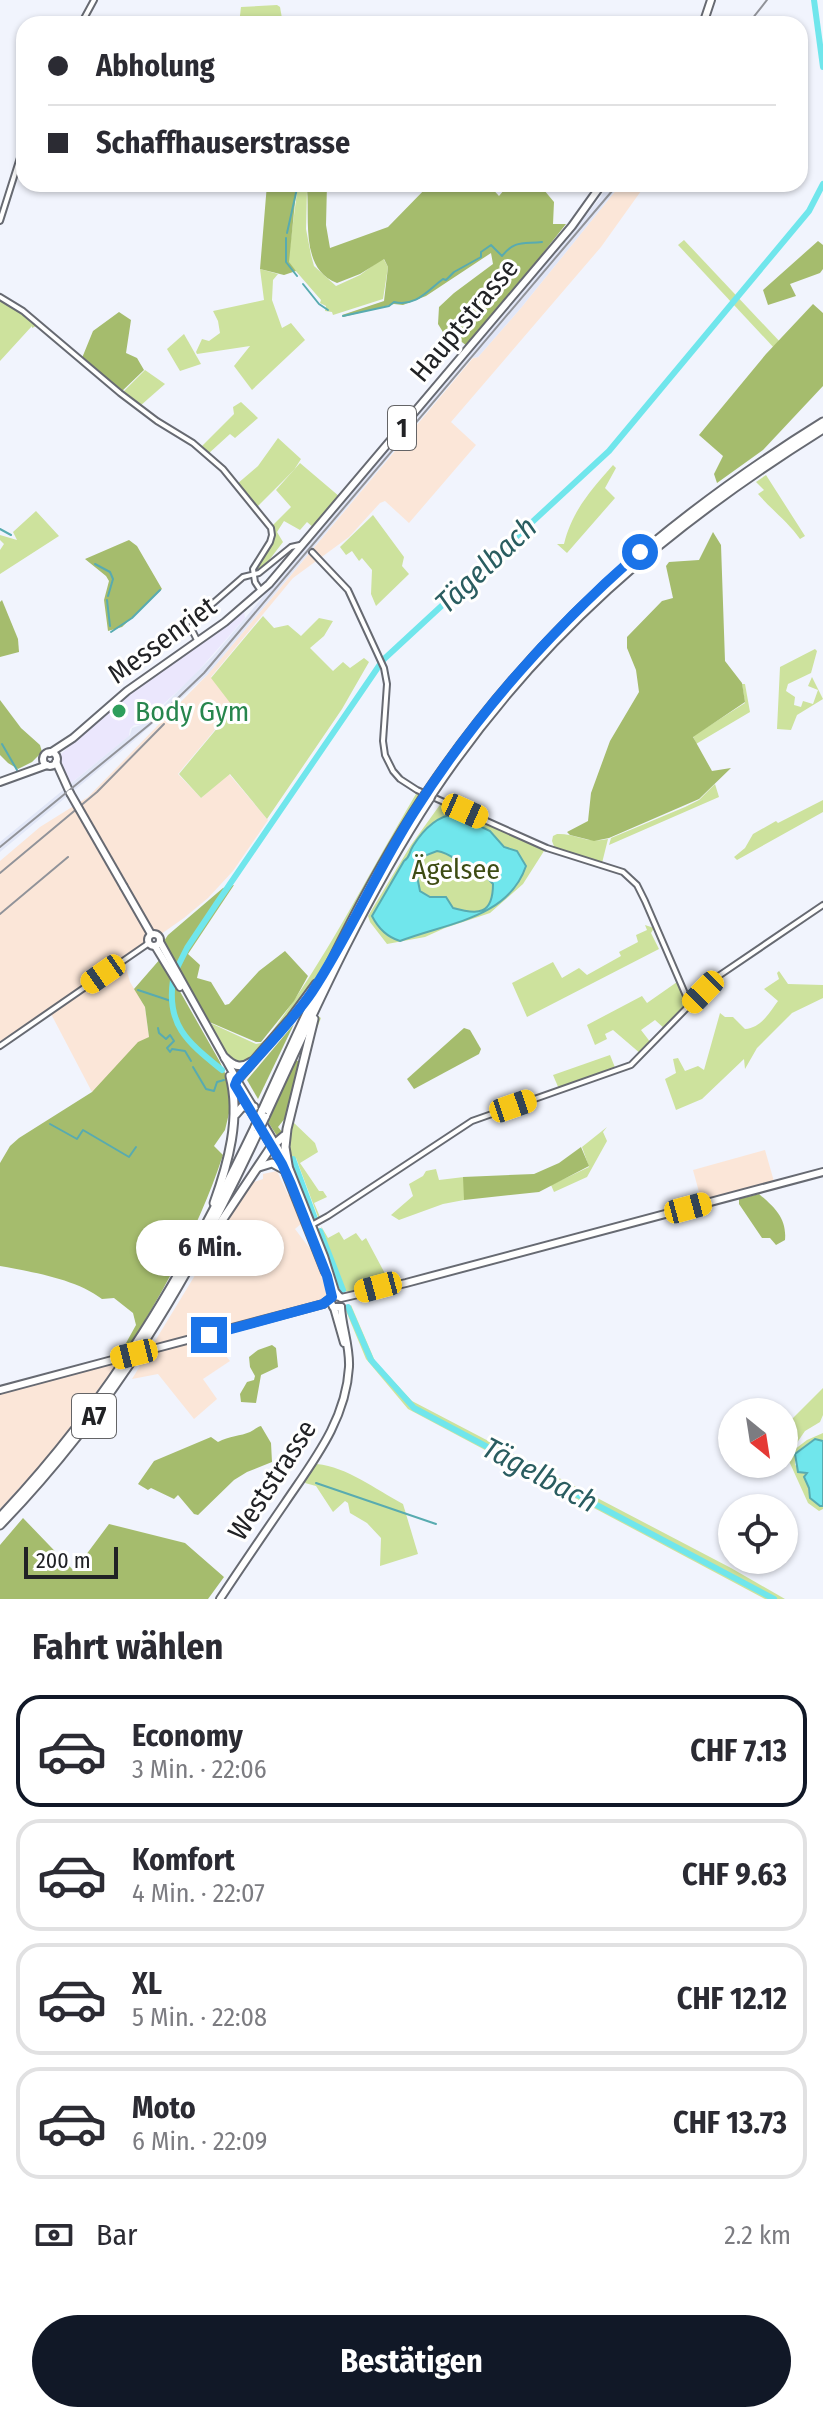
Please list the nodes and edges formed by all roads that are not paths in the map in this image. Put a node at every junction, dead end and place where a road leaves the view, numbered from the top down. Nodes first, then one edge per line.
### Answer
1 (16, 170) edge
2 (596, 192) edge
3 (0, 221) edge
4 (0, 297) edge
5 (823, 422) edge
6 (823, 429) edge
7 (300, 545) dead end
8 (312, 552) dead end
9 (253, 575) junction
10 (261, 591) junction
11 (198, 642) junction
12 (50, 760) junction
13 (0, 782) edge
14 (428, 795) junction
15 (823, 905) edge
16 (151, 934) junction
17 (155, 944) junction
18 (333, 958) junction
19 (175, 973) junction
20 (327, 983) junction
21 (690, 1005) junction
22 (0, 1046) edge
23 (225, 1058) junction
24 (256, 1058) junction
25 (234, 1080) junction
26 (257, 1110) junction
27 (234, 1116) junction
28 (256, 1130) junction
29 (286, 1134) junction
30 (271, 1143) junction
31 (257, 1168) junction
32 (286, 1168) junction
33 (823, 1172) edge
34 (316, 1225) junction
35 (202, 1235) junction
36 (193, 1263) junction
37 (332, 1281) junction
38 (406, 1283) junction
39 (388, 1287) junction
40 (337, 1302) junction
41 (0, 1390) edge
42 (0, 1517) edge
43 (0, 1525) edge
44 (220, 1599) edge

1 - 3 street
2 - 10 main road, Hauptstrasse / 1
4 - 9 street
5 - 14 highway, A7
6 - 14 highway, A7
7 - 9 street
8 - 21 street
9 - 10 street
9 - 11 street
10 - 11 main road, Messenriet / 1
11 - 12 main road, Messenriet / 1
12 - 13 main road, 1
12 - 16 main road, Weststrasse, bridge
14 - 18 highway, A7
14 - 20 highway, A7
15 - 21 street
16 - 17 main road
16 - 17 main road, Weststrasse
17 - 19 main road, Weststrasse
17 - 22 street
18 - 24 highway, A7
18 - 26 highway, A7
19 - 23 main road, Weststrasse
19 - 25 main road, Weststrasse
20 - 26 highway, A7
20 - 29 highway, A7
21 - 34 street
23 - 24 highway
23 - 25 main road, Weststrasse
24 - 25 highway, A7
25 - 26 main road, Weststrasse
25 - 27 highway, A7
26 - 27 highway, A7
26 - 28 highway, A7, bridge
26 - 30 main road, Weststrasse
27 - 35 highway, A7
28 - 35 highway, A7
28 - 36 highway, A7
29 - 30 highway, A7
29 - 32 highway, A7
30 - 31 highway, A7
30 - 32 main road, Weststrasse
31 - 32 highway
31 - 36 highway, A7
32 - 34 main road, Weststrasse
33 - 38 main road
34 - 37 main road, Weststrasse
34 - 40 main road, Weststrasse
35 - 42 highway, A7
36 - 43 highway, A7
37 - 39 main road
37 - 40 main road, Weststrasse
38 - 39 main road
38 - 40 main road
39 - 40 main road
40 - 41 main road, bridge
40 - 44 main road, Weststrasse

